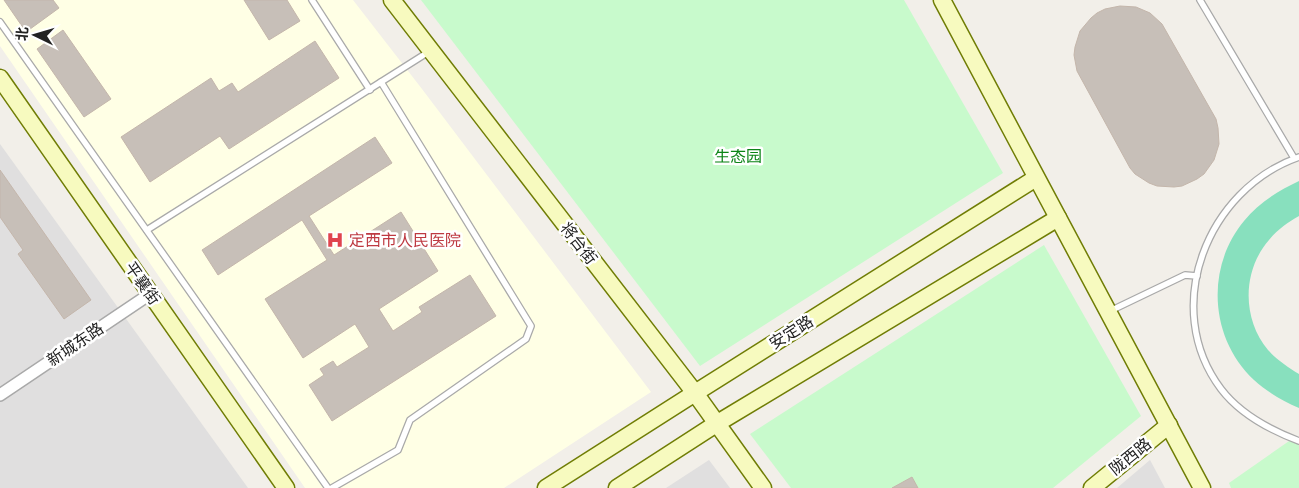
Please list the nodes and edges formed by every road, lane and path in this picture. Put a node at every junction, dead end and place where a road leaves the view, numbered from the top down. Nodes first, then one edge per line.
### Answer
1 (312, 0) edge
2 (392, 0) edge
3 (942, 0) edge
4 (1200, 0) edge
5 (0, 22) edge
6 (431, 51) junction
7 (0, 78) edge
8 (381, 82) junction
9 (370, 90) junction
10 (1297, 158) edge
11 (1036, 178) junction
12 (1058, 218) junction
13 (147, 230) junction
14 (1197, 276) junction
15 (150, 294) junction
16 (1108, 312) junction
17 (695, 393) junction
18 (0, 395) edge
19 (716, 424) junction
20 (1169, 425) junction
21 (1299, 441) edge
22 (286, 488) edge
23 (328, 488) edge
24 (332, 488) edge
25 (546, 488) edge
26 (617, 488) edge
27 (763, 488) edge
28 (1092, 488) edge
29 (1202, 488) edge

1 - 9 lane
2 - 6 street, 将台街
3 - 11 street
4 - 10 lane
5 - 13 lane
6 - 8 lane
6 - 17 street, 将台街
7 - 15 street, 平襄街
8 - 9 lane
8 - 24 lane
9 - 13 lane
10 - 14 lane
11 - 12 street
11 - 17 street, 安定路
12 - 16 street
12 - 19 street
13 - 23 lane
14 - 16 lane
14 - 21 lane
15 - 18 street, 新城东路
15 - 22 street, 平襄街
16 - 20 street
17 - 19 street, 将台街
17 - 25 street, 安定路
19 - 26 street
19 - 27 street, 将台街
20 - 28 street, 陇西路
20 - 29 street

